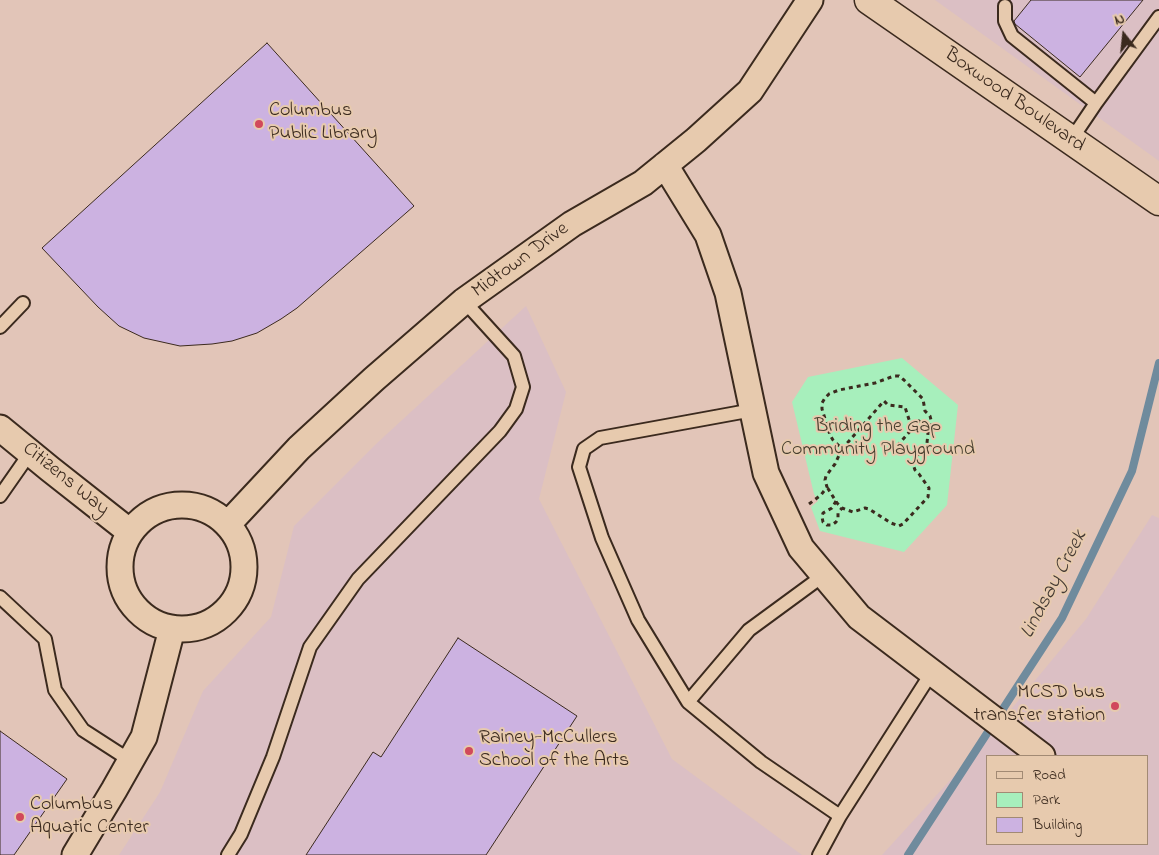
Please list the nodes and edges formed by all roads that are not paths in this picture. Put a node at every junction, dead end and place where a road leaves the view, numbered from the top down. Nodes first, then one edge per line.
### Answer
1 (810, 0) edge
2 (869, 0) edge
3 (1003, 2) edge
4 (1159, 17) edge
5 (1096, 103) junction
6 (1071, 140) junction
7 (664, 166) junction
8 (1159, 201) edge
9 (464, 301) junction
10 (23, 303) dead end
11 (0, 327) edge
12 (753, 410) junction
13 (0, 428) edge
14 (30, 453) junction
15 (0, 496) edge
16 (228, 524) junction
17 (130, 532) junction
18 (824, 575) junction
19 (0, 597) edge
20 (172, 629) junction
21 (932, 672) junction
22 (688, 702) junction
23 (1041, 755) edge
24 (131, 761) junction
25 (840, 816) junction
26 (75, 855) edge
27 (228, 855) edge
28 (819, 855) edge

1 - 7 street, Midtown Drive
2 - 6 street, Boxwood Boulevard
3 - 5 lane
4 - 5 lane
5 - 6 lane
6 - 8 street, Boxwood Boulevard
7 - 9 street, Midtown Drive
7 - 12 street
9 - 16 street, Midtown Drive
9 - 27 lane
10 - 11 lane
12 - 18 street
12 - 22 lane
13 - 14 street, Citizens Way
14 - 15 lane
14 - 17 street, Citizens Way
16 - 17 street
16 - 20 street
17 - 20 street
18 - 21 street
18 - 22 lane
19 - 24 lane
20 - 24 street
21 - 23 street
21 - 25 lane
22 - 25 lane
24 - 26 street
25 - 28 lane

